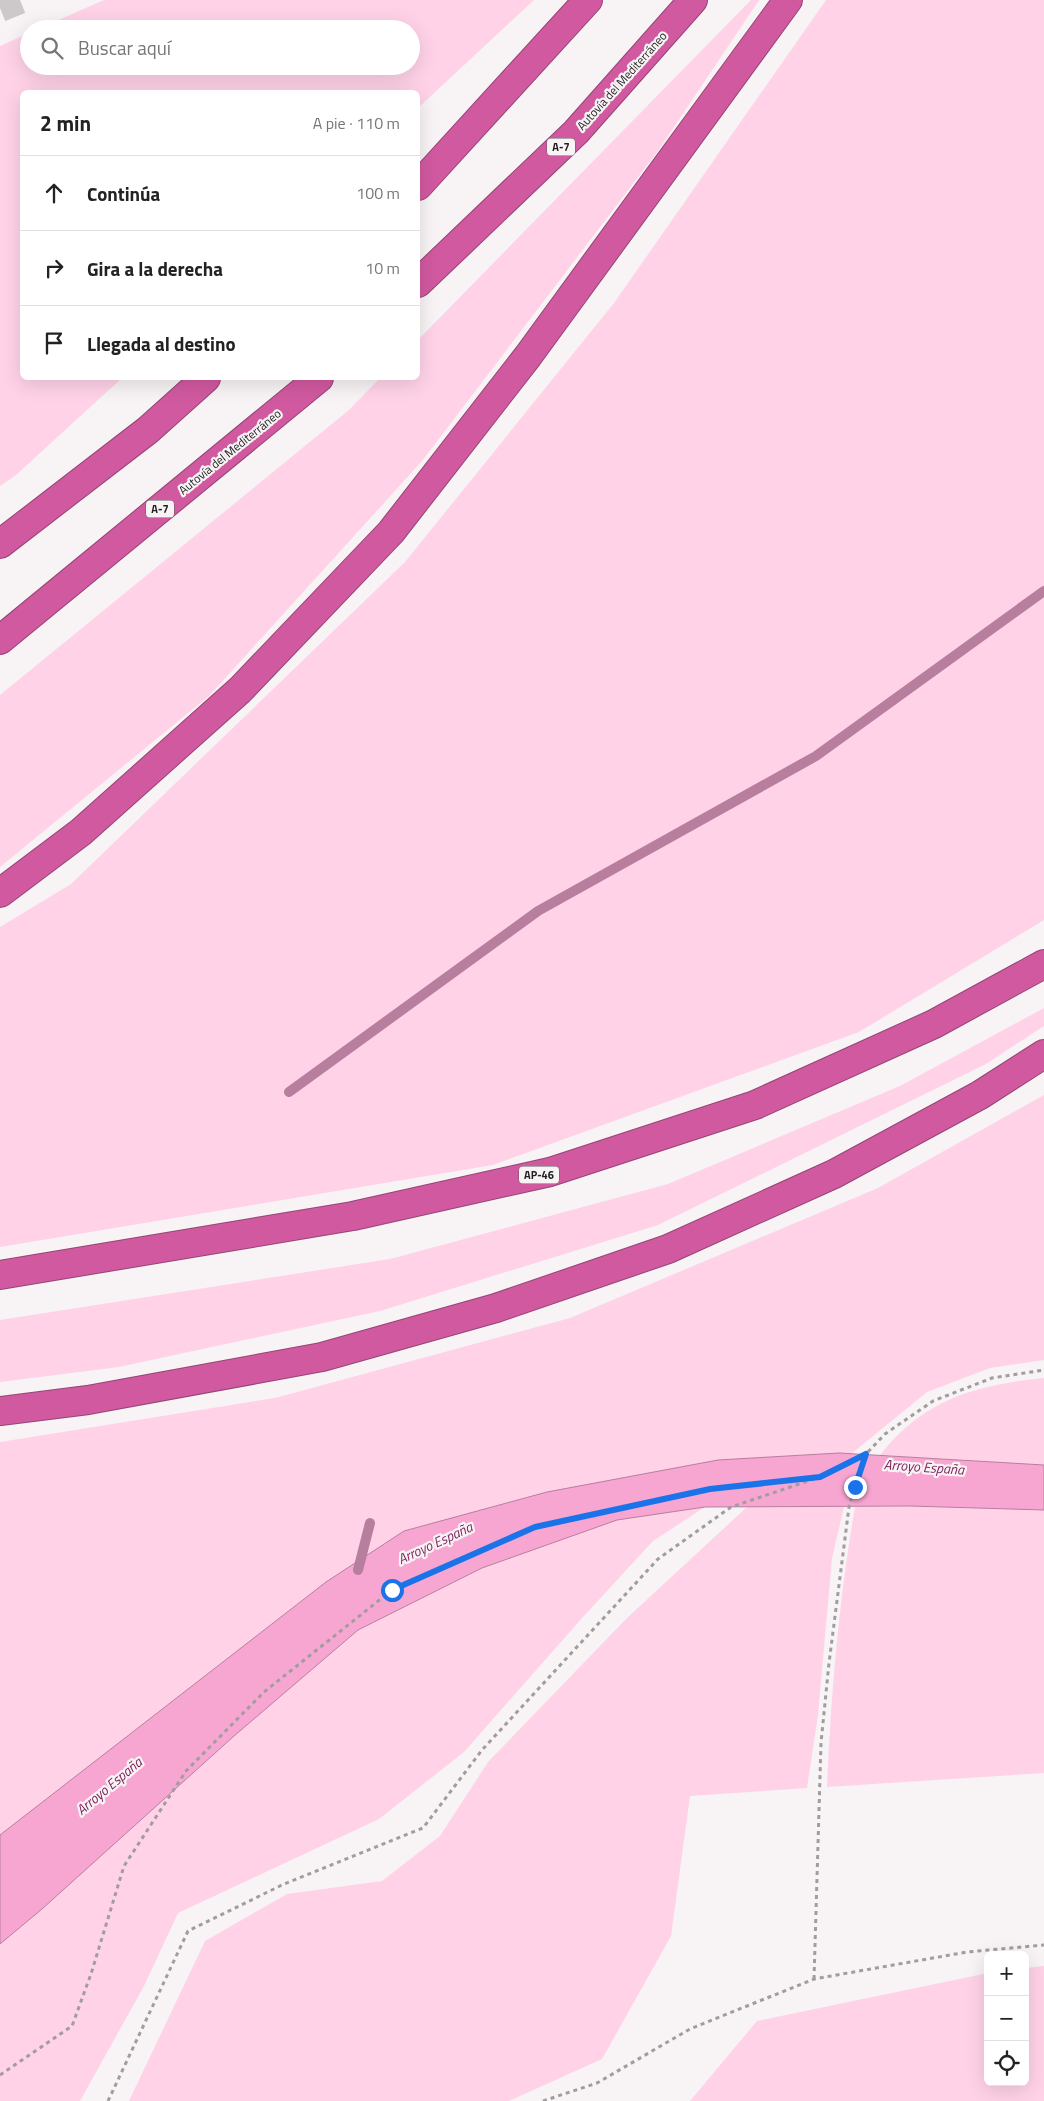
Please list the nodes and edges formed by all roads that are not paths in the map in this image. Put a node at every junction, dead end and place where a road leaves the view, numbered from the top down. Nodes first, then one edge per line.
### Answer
1 (588, 0) edge
2 (693, 0) edge
3 (788, 0) edge
4 (420, 184) edge
5 (420, 281) edge
6 (204, 380) edge
7 (317, 380) edge
8 (0, 544) edge
9 (0, 640) edge
10 (0, 892) edge
11 (1044, 964) edge
12 (1044, 1054) edge
13 (0, 1275) edge
14 (0, 1411) edge

1 - 4 highway
2 - 5 highway, Autovía del Mediterráneo / A-7
3 - 10 highway
6 - 8 highway
7 - 9 highway, Autovía del Mediterráneo / A-7
11 - 13 highway, AP-46
12 - 14 highway

